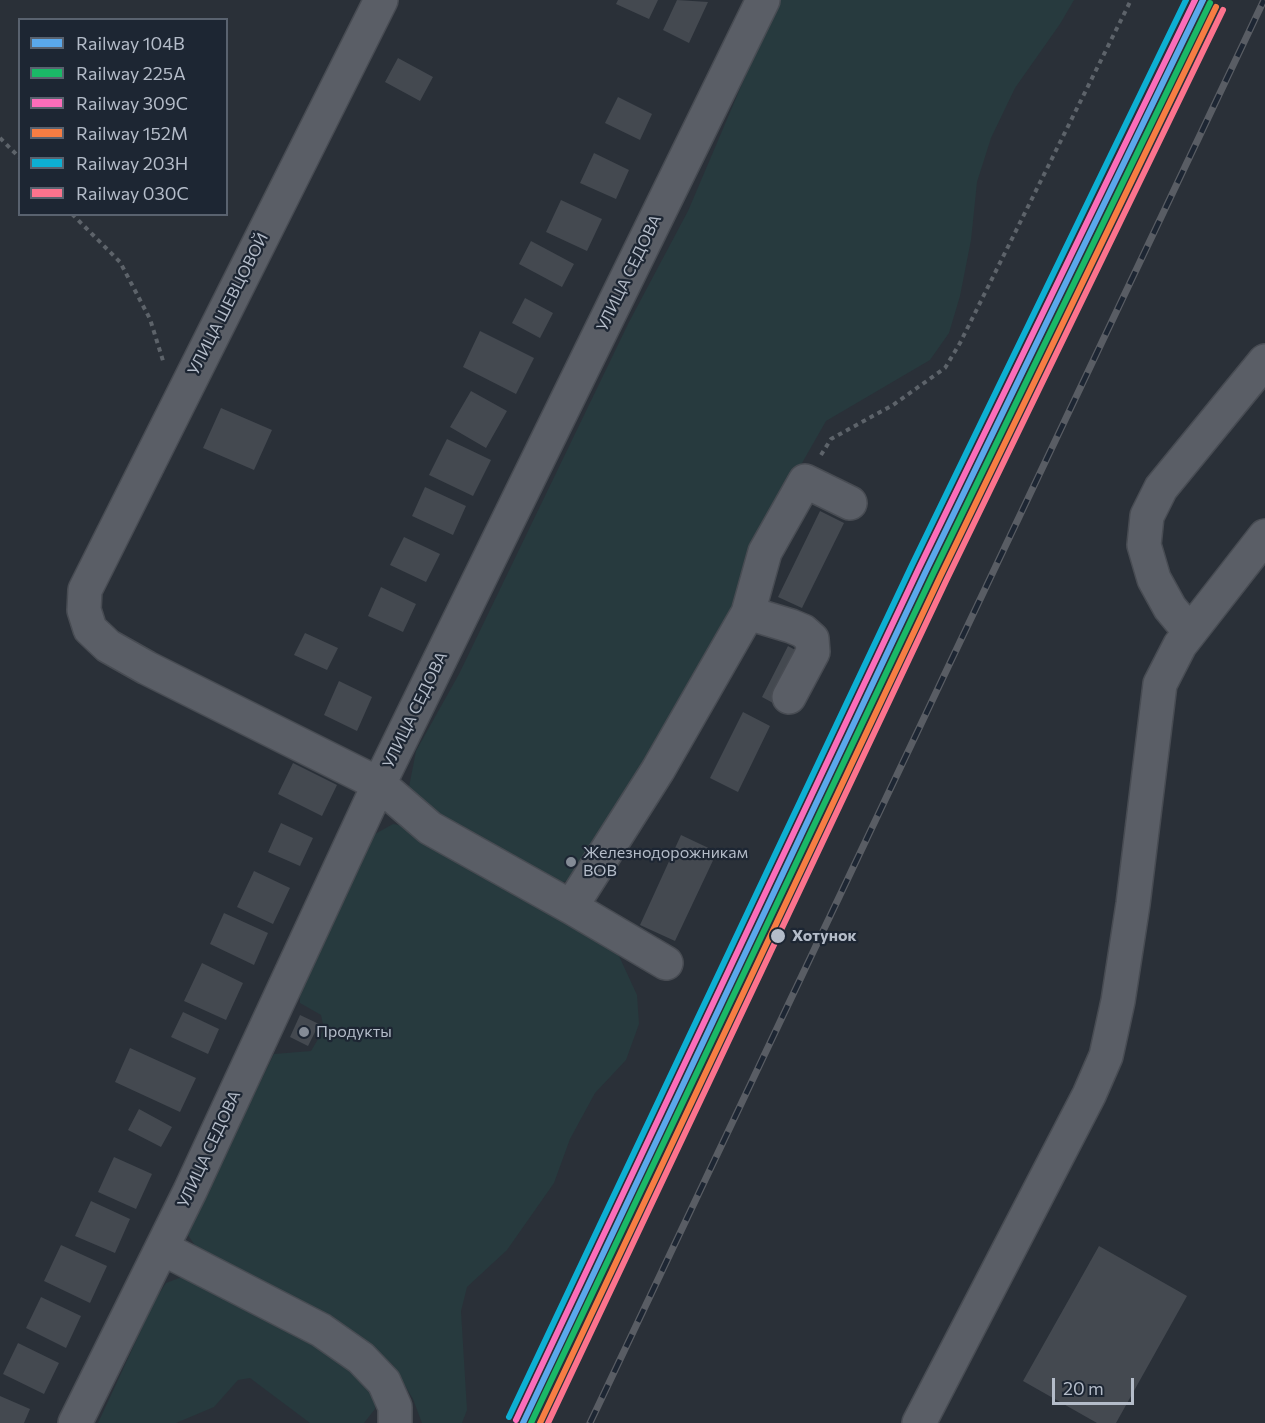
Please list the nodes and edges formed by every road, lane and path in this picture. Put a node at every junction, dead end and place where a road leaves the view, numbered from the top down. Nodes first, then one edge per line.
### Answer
1 (381, 0) edge
2 (1131, 0) edge
3 (760, 1) edge
4 (0, 138) edge
5 (18, 156) edge
6 (74, 216) edge
7 (1265, 361) edge
8 (179, 402) junction
9 (805, 481) junction
10 (850, 503) dead end
11 (1265, 536) edge
12 (748, 614) junction
13 (1190, 632) junction
14 (789, 697) dead end
15 (379, 784) junction
16 (571, 907) junction
17 (666, 963) dead end
18 (162, 1248) junction
19 (75, 1423) edge
20 (395, 1423) edge
21 (919, 1423) edge

1 - 8 street, УЛИЦА ШЕВЦОВОЙ
2 - 9 path
3 - 15 street, УЛИЦА СЕДОВА
4 - 5 path
6 - 8 path
7 - 13 street
8 - 15 street, УЛИЦА ШЕВЦОВОЙ
9 - 10 street
9 - 12 street
11 - 13 street
12 - 14 street
12 - 16 street
13 - 21 street
15 - 16 street
15 - 18 street, УЛИЦА СЕДОВА
16 - 17 street
18 - 19 street, УЛИЦА СЕДОВА
18 - 20 street

